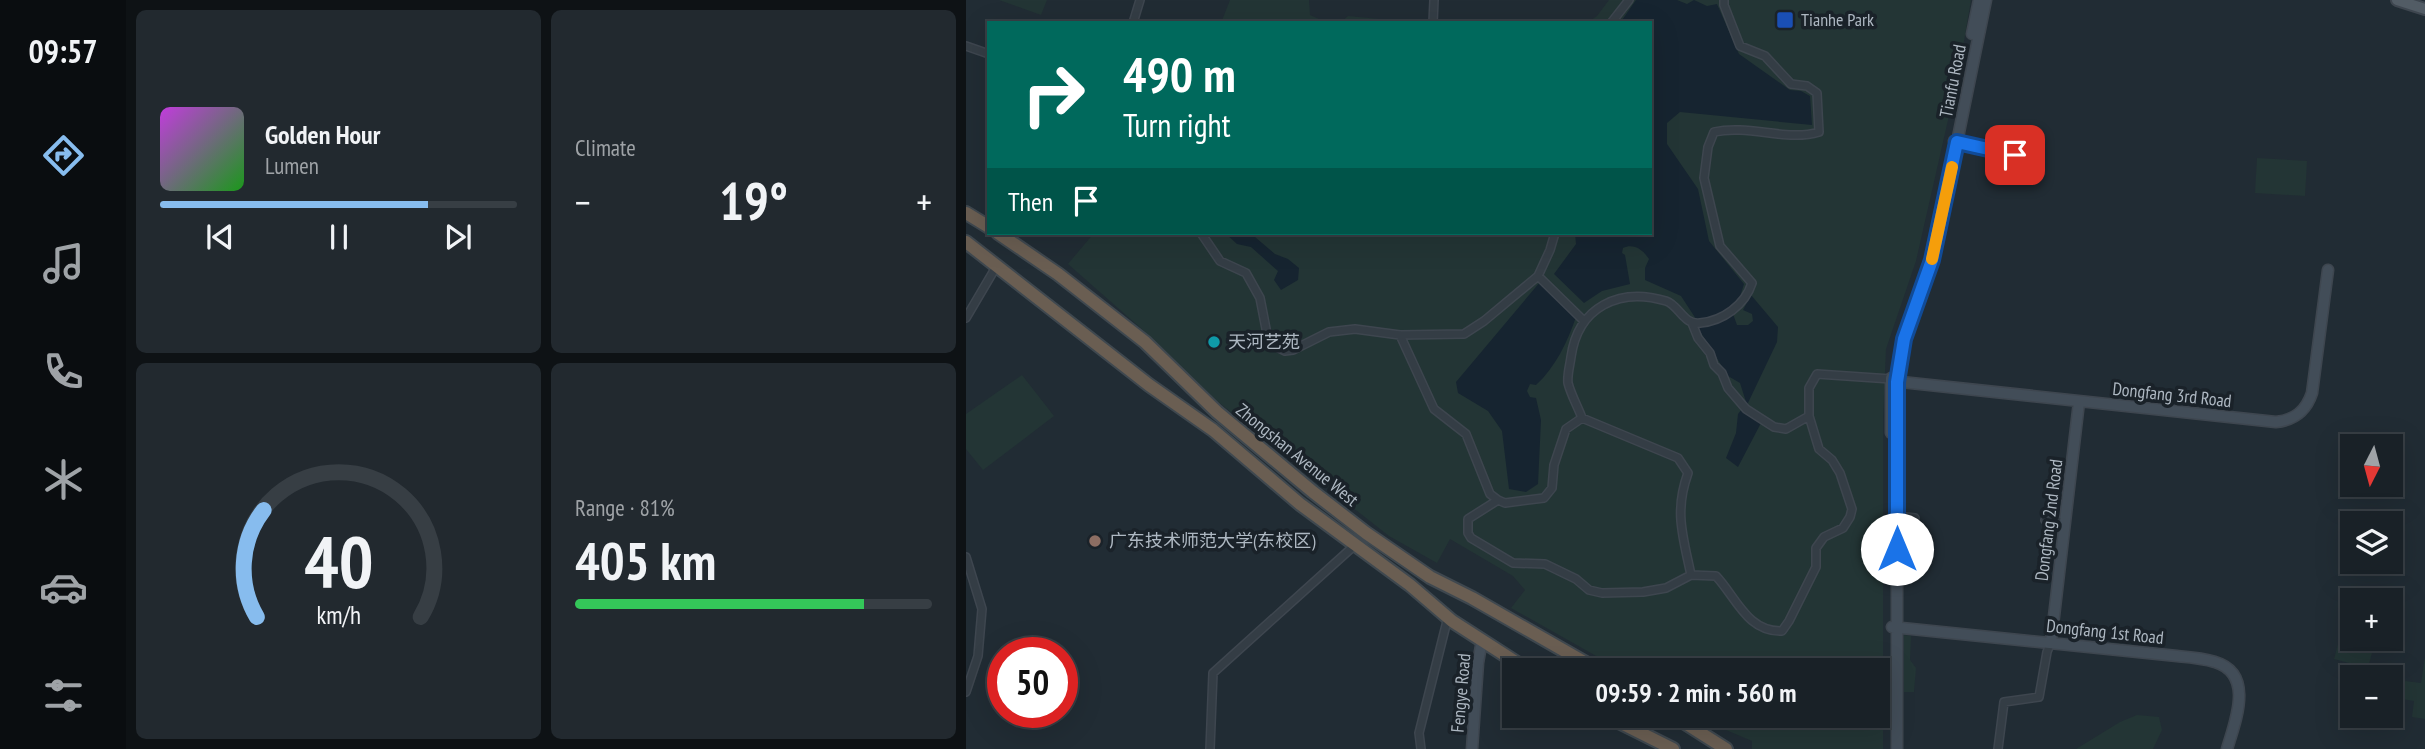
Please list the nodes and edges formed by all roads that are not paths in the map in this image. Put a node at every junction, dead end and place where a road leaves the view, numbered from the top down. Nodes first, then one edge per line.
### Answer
1 (1140, 0) edge
2 (1434, 0) edge
3 (1629, 0) edge
4 (1724, 0) edge
5 (1979, 0) edge
6 (1986, 0) edge
7 (2397, 0) edge
8 (2425, 9) edge
9 (1134, 21) edge
10 (1433, 21) edge
11 (1613, 21) edge
12 (966, 46) edge
13 (987, 53) edge
14 (1954, 142) junction
15 (2015, 155) dead end
16 (966, 213) edge
17 (987, 226) edge
18 (1001, 235) edge
19 (1202, 235) edge
20 (1554, 235) edge
21 (966, 242) edge
22 (996, 267) junction
23 (2328, 270) dead end
24 (1538, 276) junction
25 (966, 318) edge
26 (1583, 320) junction
27 (1692, 323) junction
28 (1400, 335) junction
29 (1893, 381) junction
30 (2079, 401) junction
31 (1810, 416) junction
32 (1582, 418) junction
33 (1498, 500) junction
34 (1897, 516) junction
35 (1915, 518) dead end
36 (2045, 520) dead end
37 (2065, 522) junction
38 (1354, 545) junction
39 (966, 557) edge
40 (1691, 575) junction
41 (1448, 617) junction
42 (1894, 627) junction
43 (1482, 640) junction
44 (2051, 642) junction
45 (1510, 658) edge
46 (1577, 658) edge
47 (966, 692) edge
48 (2039, 697) junction
49 (2045, 705) dead end
50 (1631, 728) edge
51 (1693, 728) edge
52 (1210, 749) edge
53 (1421, 749) edge
54 (1472, 749) edge
55 (1673, 749) edge
56 (1726, 749) edge
57 (1892, 749) edge
58 (1898, 749) edge
59 (1998, 749) edge
60 (2227, 749) edge

1 - 9 street
2 - 10 street
3 - 11 street
4 - 27 street
5 - 14 street, Tianfu Road
6 - 14 street, Tianfu Road
7 - 8 main road
12 - 13 street
14 - 15 street
14 - 29 street, Tianfu Road
16 - 17 highway
18 - 46 highway, Zhongshan Avenue West
19 - 28 street
20 - 24 street
21 - 22 highway, Zhongshan Avenue West
22 - 25 street
22 - 38 highway, Zhongshan Avenue West
23 - 30 street, Dongfang 3rd Road
24 - 26 street
24 - 28 street
26 - 27 street
26 - 32 street
27 - 31 street
28 - 33 street
29 - 30 street, Dongfang 3rd Road
29 - 31 street
29 - 34 street, Tianfu Road
29 - 42 street, Tianfu Road
30 - 37 street, Dongfang 2nd Road
31 - 40 street
32 - 33 street
32 - 40 street
33 - 40 street
34 - 35 street
34 - 42 street, Tianfu Road
36 - 37 street
37 - 44 street, Dongfang 2nd Road
38 - 41 highway, Zhongshan Avenue West
38 - 52 street
39 - 47 street
41 - 43 highway, Zhongshan Avenue West
41 - 53 street
42 - 44 street, Dongfang 1st Road
42 - 57 street, Tianfu Road
42 - 58 street, Tianfu Road
43 - 45 highway, Zhongshan Avenue West
43 - 54 street, Fengye Road
44 - 48 street
44 - 60 street, Dongfang 1st Road
48 - 49 street
48 - 59 street
50 - 55 highway
51 - 56 highway

